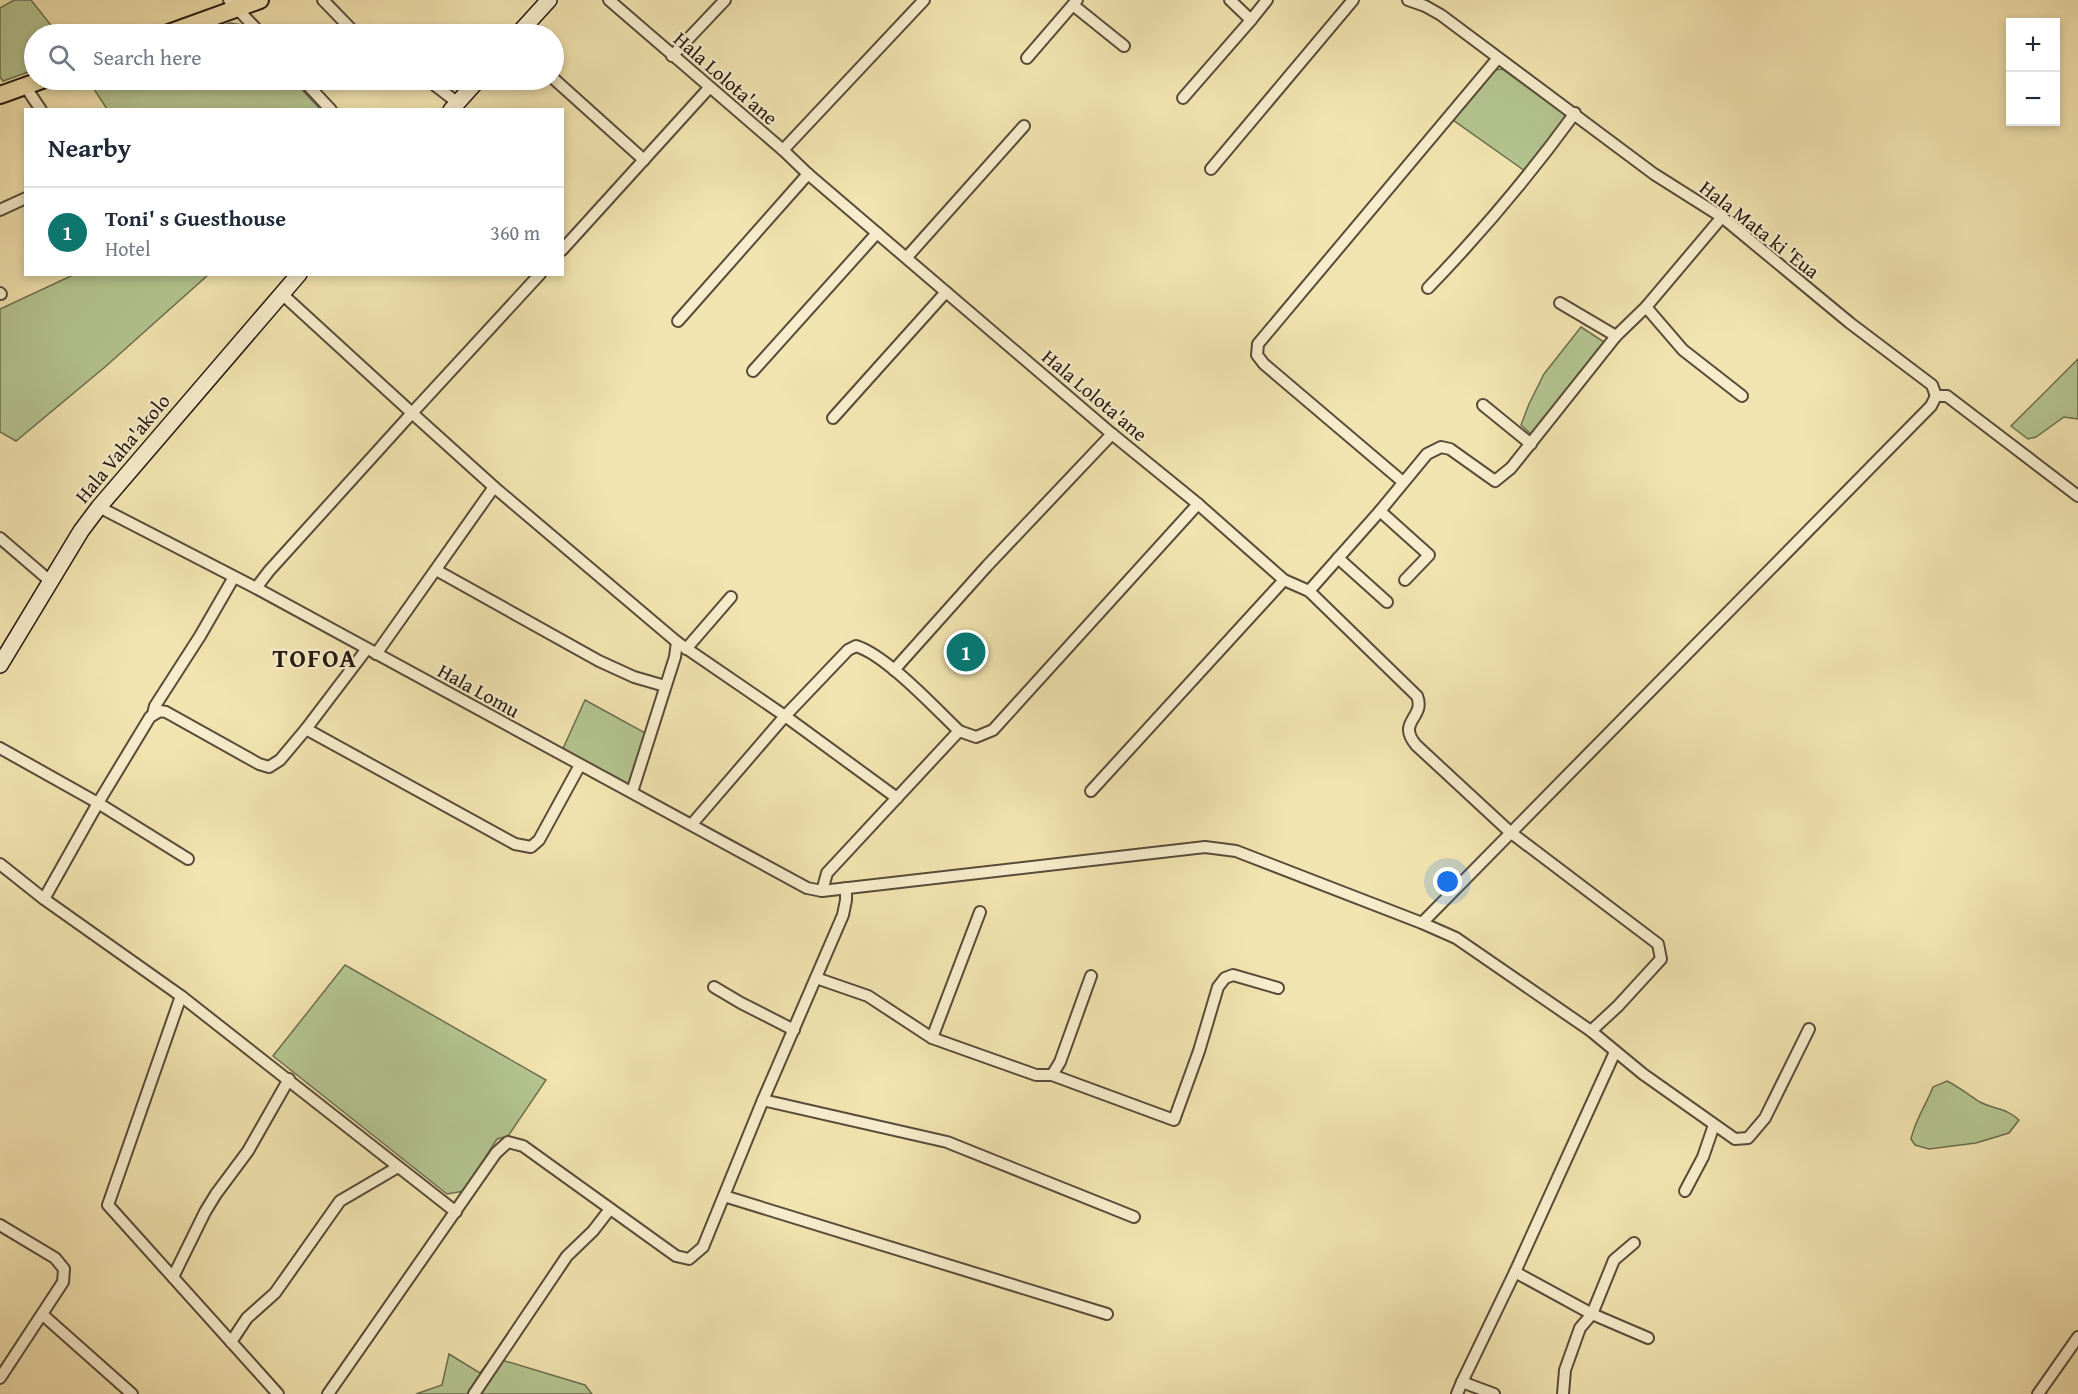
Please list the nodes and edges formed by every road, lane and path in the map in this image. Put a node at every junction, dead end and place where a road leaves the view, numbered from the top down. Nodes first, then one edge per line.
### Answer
1 (260, 0) edge
2 (323, 0) edge
3 (549, 0) edge
4 (609, 0) edge
5 (725, 0) edge
6 (924, 0) edge
7 (1230, 0) edge
8 (1267, 0) edge
9 (1353, 0) edge
10 (1408, 0) edge
11 (1075, 2) edge
12 (233, 4) edge
13 (1251, 20) junction
14 (188, 24) edge
15 (252, 24) edge
16 (346, 24) edge
17 (527, 24) edge
18 (1124, 46) dead end
19 (672, 56) junction
20 (1027, 58) dead end
21 (1498, 58) junction
22 (24, 86) edge
23 (564, 88) edge
24 (709, 88) junction
25 (28, 90) edge
26 (312, 90) edge
27 (438, 90) edge
28 (469, 90) edge
29 (0, 95) edge
30 (1183, 98) dead end
31 (455, 106) edge
32 (39, 108) edge
33 (329, 108) edge
34 (1575, 113) junction
35 (1024, 126) dead end
36 (783, 150) junction
37 (644, 160) junction
38 (1211, 169) dead end
39 (808, 174) junction
40 (24, 199) edge
41 (0, 210) edge
42 (1722, 217) junction
43 (877, 233) junction
44 (564, 248) edge
45 (907, 257) junction
46 (297, 276) edge
47 (538, 276) edge
48 (1428, 288) dead end
49 (946, 292) junction
50 (282, 294) junction
51 (1560, 303) dead end
52 (1646, 307) junction
53 (678, 321) dead end
54 (1616, 336) junction
55 (753, 371) dead end
56 (1742, 396) dead end
57 (1936, 396) junction
58 (1483, 405) dead end
59 (412, 413) junction
60 (833, 418) dead end
61 (1112, 434) junction
62 (1531, 444) junction
63 (1403, 482) junction
64 (494, 487) junction
65 (2078, 496) edge
66 (1198, 504) junction
67 (99, 507) junction
68 (1380, 511) junction
69 (0, 538) edge
70 (1338, 558) junction
71 (436, 570) junction
72 (234, 577) junction
73 (50, 580) junction
74 (1284, 580) junction
75 (1404, 580) dead end
76 (256, 588) junction
77 (1309, 591) junction
78 (731, 597) dead end
79 (1387, 602) dead end
80 (681, 646) junction
81 (371, 652) junction
82 (0, 665) edge
83 (894, 670) junction
84 (665, 686) junction
85 (153, 714) junction
86 (785, 716) junction
87 (306, 729) junction
88 (959, 731) junction
89 (0, 748) edge
90 (580, 765) junction
91 (1091, 791) dead end
92 (632, 792) junction
93 (897, 798) junction
94 (98, 803) junction
95 (692, 824) junction
96 (1510, 832) junction
97 (188, 859) dead end
98 (0, 864) edge
99 (846, 888) junction
100 (822, 891) junction
101 (44, 899) junction
102 (980, 912) dead end
103 (1422, 923) junction
104 (1091, 976) dead end
105 (816, 978) junction
106 (714, 987) dead end
107 (1278, 988) dead end
108 (181, 996) junction
109 (1809, 1029) dead end
110 (794, 1030) junction
111 (1591, 1031) junction
112 (932, 1038) junction
113 (1615, 1052) junction
114 (1052, 1074) junction
115 (289, 1079) junction
116 (762, 1100) junction
117 (1714, 1125) junction
118 (398, 1167) junction
119 (1685, 1191) dead end
120 (724, 1196) junction
121 (610, 1209) junction
122 (456, 1212) junction
123 (1134, 1217) dead end
124 (0, 1225) edge
125 (1634, 1243) dead end
126 (1515, 1272) junction
127 (173, 1277) junction
128 (42, 1314) junction
129 (1107, 1314) dead end
130 (1592, 1314) junction
131 (2078, 1337) edge
132 (1648, 1338) dead end
133 (231, 1342) junction
134 (0, 1378) edge
135 (1462, 1382) junction
136 (132, 1394) edge
137 (278, 1394) edge
138 (328, 1394) edge
139 (474, 1394) edge
140 (1457, 1394) edge
141 (1494, 1394) edge
142 (1563, 1394) edge
143 (2038, 1394) edge

1 - 12 main road
2 - 16 street
3 - 17 main road
4 - 19 street, Hala Lolota'ane
5 - 19 street
6 - 36 street
7 - 13 street
8 - 13 street
9 - 38 street
10 - 21 street, Hala Mata ki 'Eua
11 - 18 street
11 - 20 street
12 - 14 main road
12 - 15 street
13 - 30 street
19 - 24 street, Hala Lolota'ane
21 - 34 street, Hala Mata ki 'Eua
21 - 63 street
22 - 29 main road
23 - 37 street
24 - 36 street, Hala Lolota'ane
24 - 37 street
25 - 32 street
26 - 33 street
27 - 31 street
28 - 31 main road
34 - 42 street, Hala Mata ki 'Eua
34 - 48 street
35 - 45 street
36 - 39 street, Hala Lolota'ane
37 - 44 street
39 - 43 street, Hala Lolota'ane
39 - 53 street
40 - 41 street
42 - 52 street
42 - 57 street, Hala Mata ki 'Eua
43 - 45 street, Hala Lolota'ane
43 - 55 street
45 - 49 street, Hala Lolota'ane
46 - 50 main road, Hala Vaha'akolo
47 - 59 street
49 - 60 street
49 - 61 street, Hala Lolota'ane
50 - 59 street
50 - 67 main road, Hala Vaha'akolo
51 - 54 street
52 - 54 street
52 - 56 street
54 - 62 street
57 - 65 street, Hala Mata ki 'Eua
57 - 96 street
58 - 62 street
59 - 64 street
59 - 76 street
61 - 66 street, Hala Lolota'ane
61 - 83 street
62 - 63 street
63 - 68 street
64 - 71 street
64 - 80 street
66 - 74 street, Hala Lolota'ane
66 - 88 street
67 - 72 street, Hala Lomu
67 - 73 main road, Hala Vaha'akolo
68 - 70 street
68 - 75 street
69 - 73 street
70 - 77 street
70 - 79 street
71 - 81 street
71 - 84 street
72 - 76 street, Hala Lomu
72 - 85 street
73 - 82 main road, Hala Vaha'akolo
74 - 77 street, Hala Lolota'ane
74 - 91 street
76 - 81 street, Hala Lomu
77 - 96 street, Hala Lolota'ane
78 - 80 street
80 - 84 street
80 - 86 street
81 - 87 street
81 - 90 street, Hala Lomu
83 - 86 street
83 - 88 street
84 - 92 street
85 - 87 street
85 - 94 street
86 - 93 street
86 - 95 street
87 - 90 street
88 - 93 street
89 - 94 street
90 - 92 street, Hala Lomu
92 - 95 street, Hala Lomu
93 - 100 street
94 - 97 street
94 - 101 street
95 - 100 street, Hala Lomu
96 - 103 street
96 - 111 street
98 - 101 street
99 - 100 street, Hala Lomu
99 - 103 street, Hala Lomu
99 - 105 street
101 - 108 street
102 - 112 street
103 - 111 street, Hala Lomu
104 - 114 street
105 - 110 street
105 - 112 street
106 - 110 street
107 - 114 street
108 - 115 street
108 - 127 street
109 - 117 street, Hala Lomu
110 - 116 street
111 - 113 street, Hala Lomu
112 - 114 street
113 - 117 street, Hala Lomu
113 - 126 street
115 - 118 street
115 - 127 street
116 - 120 street
116 - 123 street
117 - 119 street
118 - 122 street
118 - 133 street
120 - 121 street
120 - 129 street
121 - 122 street
121 - 139 street
122 - 138 street
124 - 128 street
125 - 130 street
126 - 130 street
126 - 135 street
127 - 133 street
128 - 134 street
128 - 136 street
130 - 132 street
130 - 142 street
131 - 143 street
133 - 137 street
135 - 140 street
135 - 141 street

